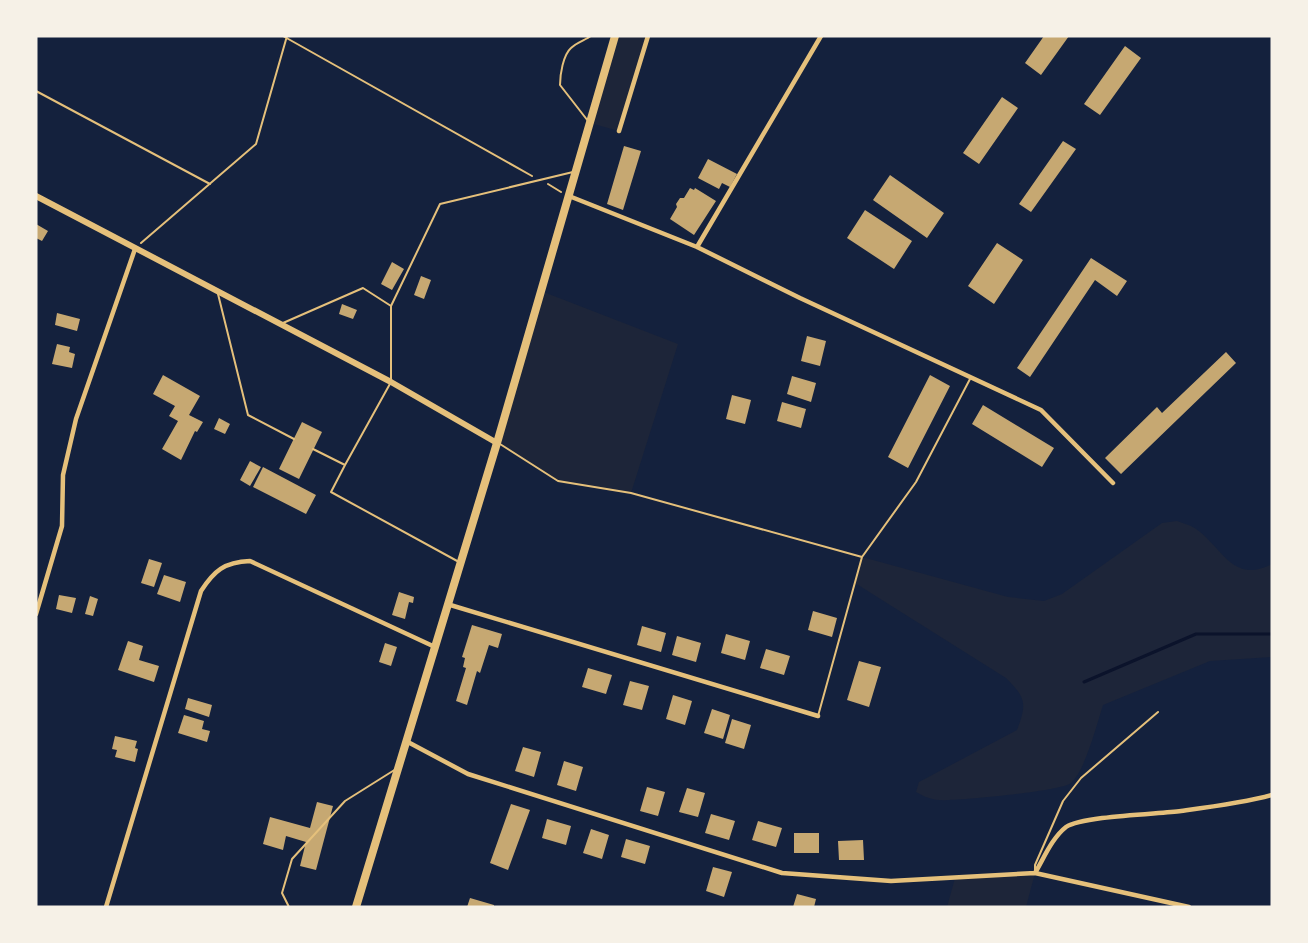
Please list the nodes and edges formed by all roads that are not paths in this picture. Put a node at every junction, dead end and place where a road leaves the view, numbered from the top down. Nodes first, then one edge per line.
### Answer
1 (591, 36) edge
2 (615, 36) edge
3 (648, 36) edge
4 (821, 36) edge
5 (590, 123) junction
6 (619, 131) dead end
7 (576, 171) junction
8 (36, 196) edge
9 (569, 196) junction
10 (697, 247) junction
11 (135, 249) junction
12 (218, 291) junction
13 (391, 306) junction
14 (281, 324) junction
15 (971, 378) junction
16 (391, 382) junction
17 (294, 439) dead end
18 (497, 443) junction
19 (313, 449) dead end
20 (345, 465) junction
21 (1113, 483) dead end
22 (862, 557) junction
23 (460, 562) junction
24 (447, 604) junction
25 (36, 614) edge
26 (435, 647) junction
27 (1158, 712) dead end
28 (818, 716) joint
29 (406, 741) junction
30 (399, 766) junction
31 (1272, 795) edge
32 (1035, 873) junction
33 (106, 907) edge
34 (289, 907) edge
35 (356, 907) edge
36 (1189, 907) edge

1 - 5 lane
2 - 5 highway
3 - 6 street
4 - 10 street
5 - 7 highway
7 - 9 highway
7 - 13 lane
8 - 11 street
9 - 10 street
9 - 18 highway
10 - 15 street
11 - 12 street
11 - 25 street
12 - 14 street
12 - 17 lane
13 - 14 lane
13 - 16 lane
14 - 16 street
15 - 21 street
15 - 22 lane
16 - 18 street
16 - 20 lane
18 - 22 lane
18 - 23 highway
19 - 20 lane
20 - 23 lane
22 - 28 lane
23 - 24 highway
24 - 26 highway
24 - 28 street
26 - 29 highway
26 - 33 street
27 - 32 lane
29 - 30 highway
29 - 32 street
30 - 34 lane
30 - 35 highway
31 - 32 street
32 - 36 street

